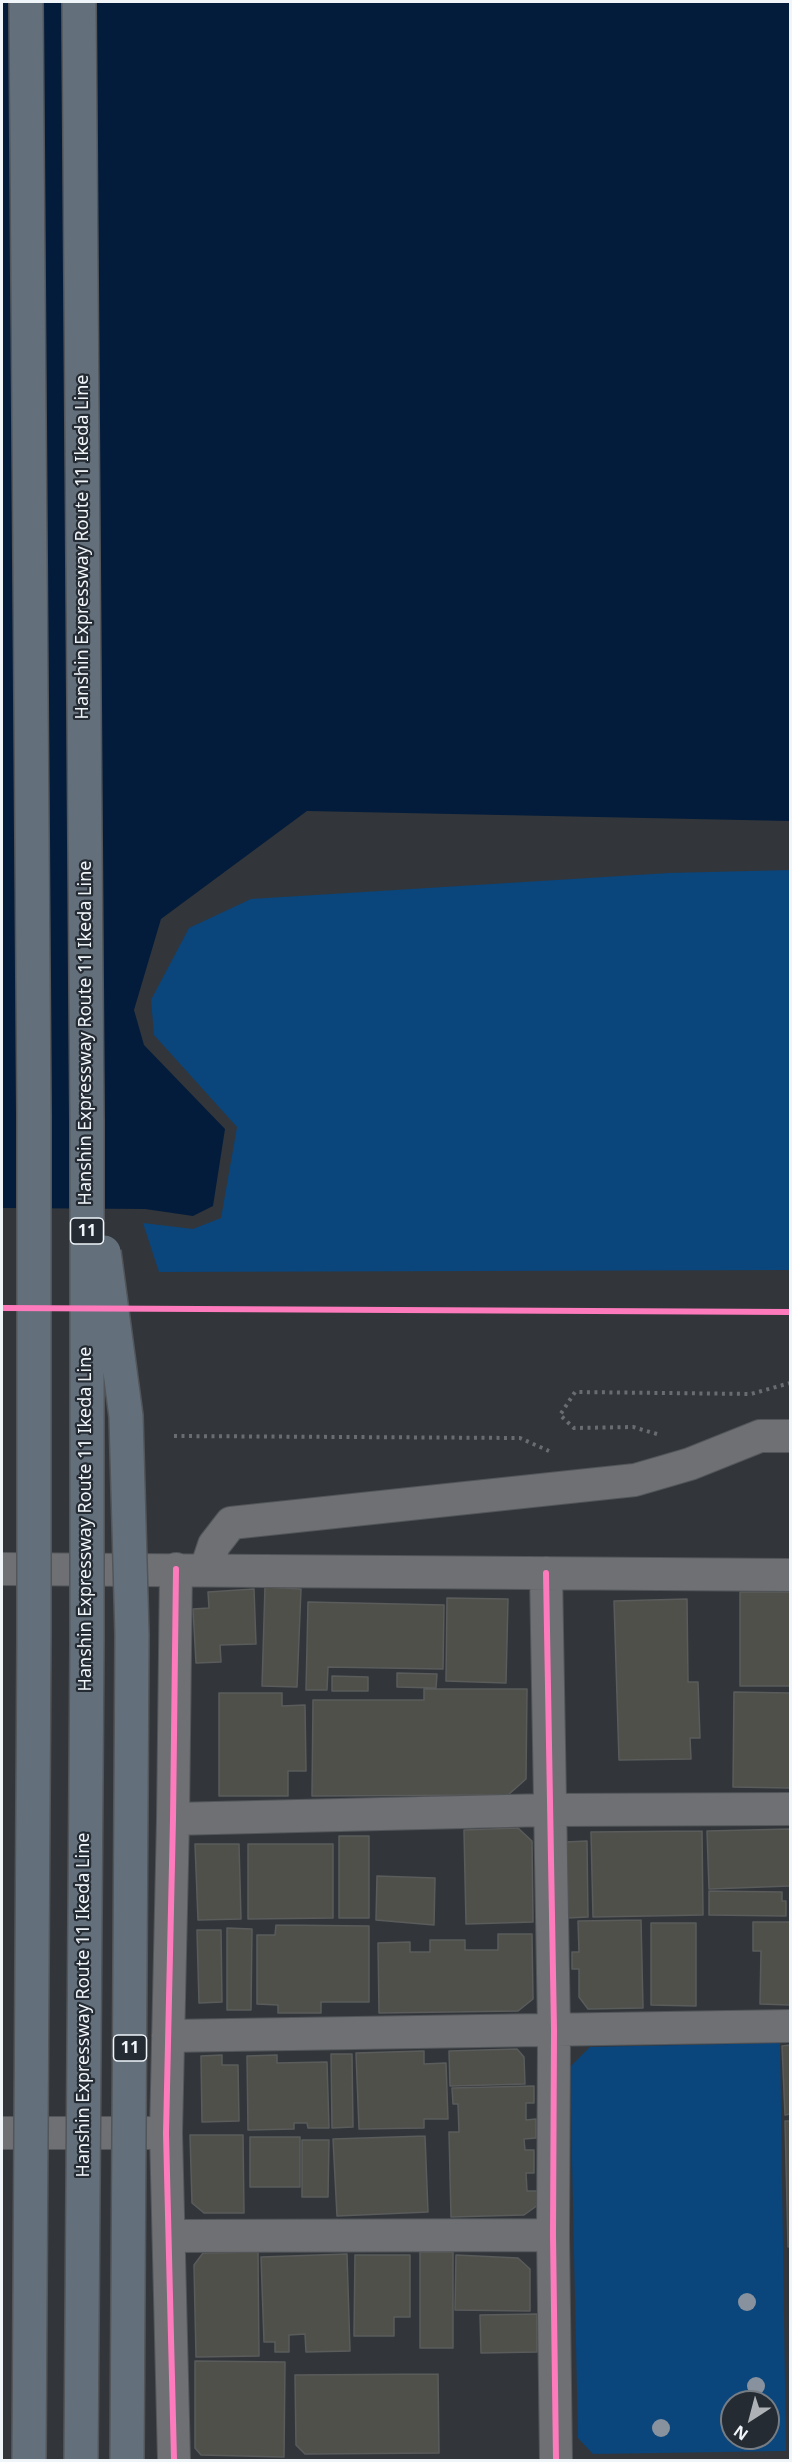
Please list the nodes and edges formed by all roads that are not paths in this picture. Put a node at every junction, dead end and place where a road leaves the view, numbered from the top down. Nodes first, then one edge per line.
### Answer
1 (26, 2) edge
2 (79, 2) edge
3 (87, 1120) junction
4 (790, 1436) edge
5 (2, 1569) edge
6 (191, 1569) junction
7 (546, 1573) junction
8 (790, 1575) edge
9 (790, 1809) edge
10 (548, 1810) junction
11 (173, 1819) junction
12 (790, 2026) edge
13 (554, 2030) junction
14 (168, 2036) junction
15 (2, 2133) edge
16 (166, 2133) junction
17 (553, 2235) junction
18 (169, 2236) junction
19 (29, 2460) edge
20 (81, 2460) edge
21 (127, 2460) edge
22 (174, 2460) edge
23 (556, 2460) edge

1 - 19 highway, bridge
2 - 3 highway, Hanshin Expressway Route 11 Ikeda Line / 11, bridge
3 - 20 highway, Hanshin Expressway Route 11 Ikeda Line / 11, bridge
3 - 21 highway, 11, bridge
4 - 6 street
5 - 6 street
6 - 7 street
6 - 11 street
7 - 8 street
7 - 10 street
9 - 10 street
10 - 11 street
10 - 13 street
11 - 14 street
12 - 13 street
13 - 14 street
13 - 17 street
14 - 16 street
15 - 16 street
16 - 18 street
17 - 18 street
17 - 23 street
18 - 22 street

